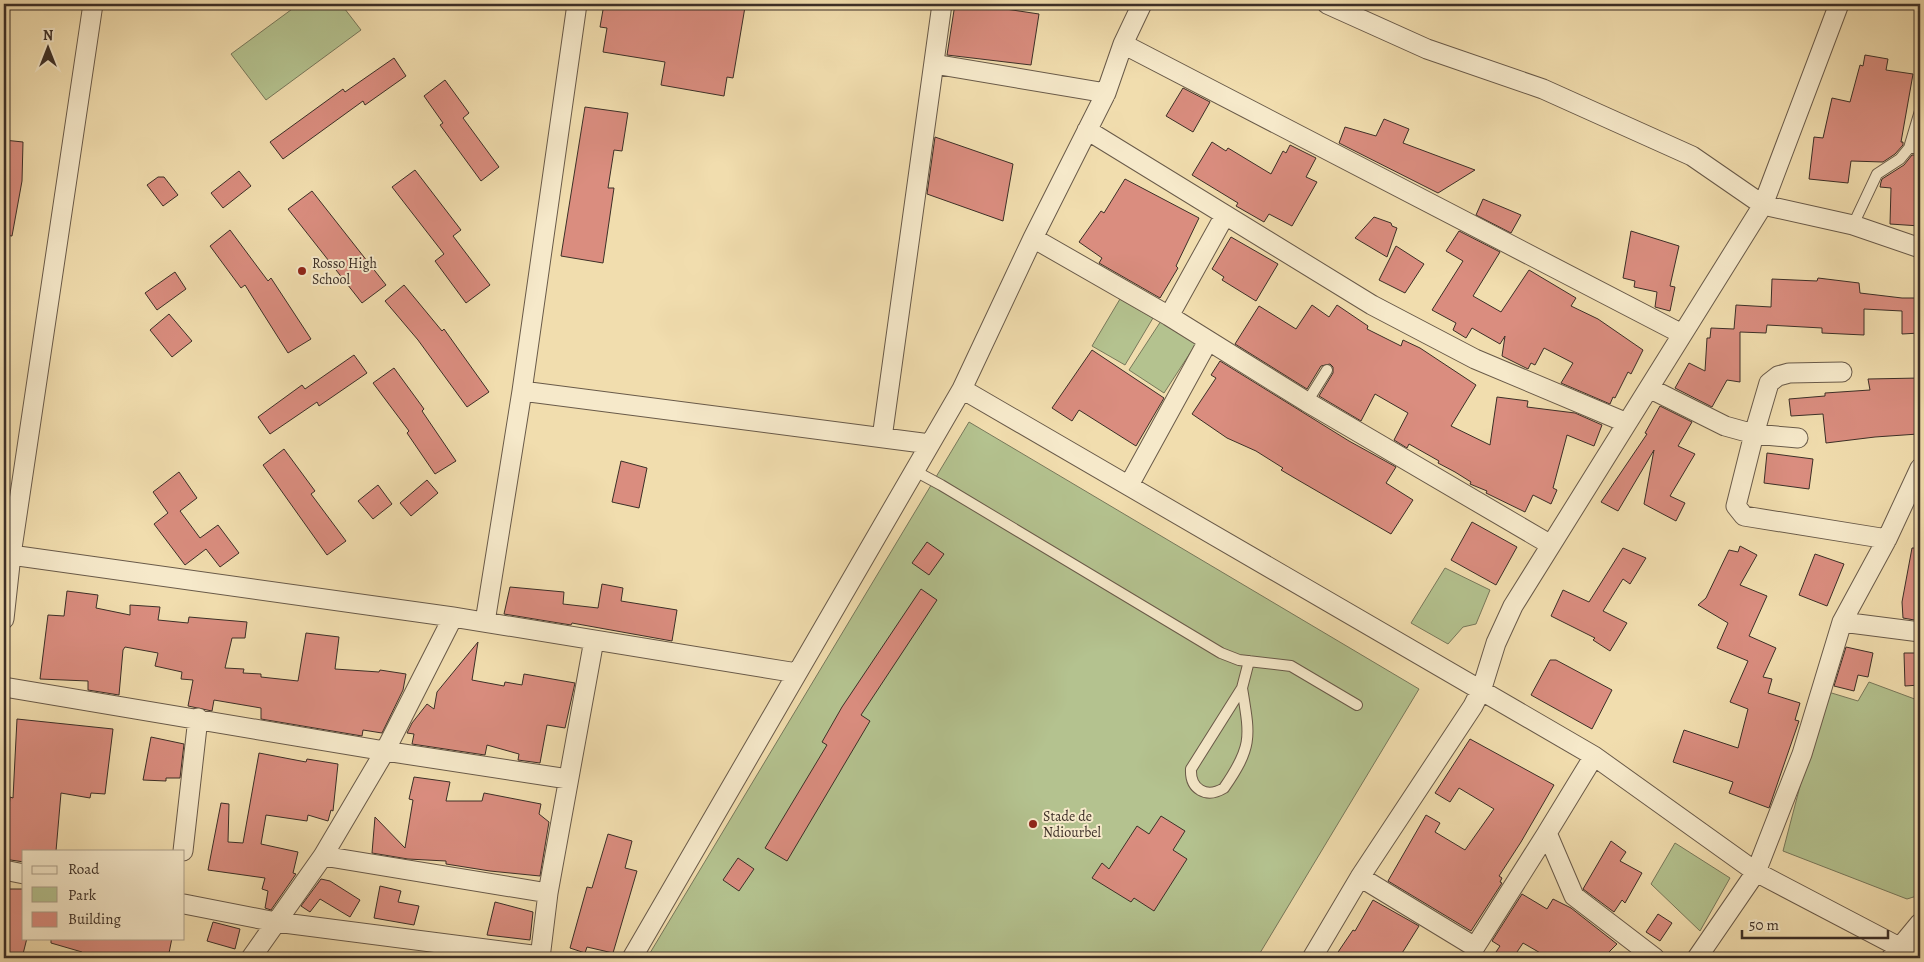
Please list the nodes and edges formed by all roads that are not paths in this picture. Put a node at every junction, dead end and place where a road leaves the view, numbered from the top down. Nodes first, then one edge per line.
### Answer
1 (93, 4) edge
2 (578, 4) edge
3 (942, 4) edge
4 (1142, 4) edge
5 (1327, 4) edge
6 (1838, 4) edge
7 (1123, 44) junction
8 (934, 64) junction
9 (1106, 93) junction
10 (1920, 111) edge
11 (1087, 130) junction
12 (1909, 148) junction
13 (1920, 148) edge
14 (1763, 205) junction
15 (1225, 215) junction
16 (1853, 225) junction
17 (1033, 238) junction
18 (1920, 248) edge
19 (1169, 316) junction
20 (1682, 334) junction
21 (1208, 341) junction
22 (1327, 370) dead end
23 (1842, 372) dead end
24 (1649, 388) junction
25 (962, 389) junction
26 (522, 391) junction
27 (1307, 402) junction
28 (1627, 423) junction
29 (1754, 434) junction
30 (882, 438) junction
31 (1798, 438) dead end
32 (930, 444) junction
33 (1920, 468) edge
34 (915, 471) junction
35 (1129, 486) junction
36 (1915, 491) edge
37 (1887, 539) junction
38 (1551, 545) junction
39 (8, 555) edge
40 (453, 617) junction
41 (4, 619) edge
42 (485, 622) junction
43 (1842, 622) junction
44 (1920, 632) edge
45 (594, 640) junction
46 (1249, 661) junction
47 (797, 673) junction
48 (4, 687) edge
49 (1242, 688) junction
50 (1482, 688) junction
51 (1357, 704) dead end
52 (198, 718) junction
53 (385, 751) junction
54 (1594, 756) junction
55 (568, 779) junction
56 (1547, 833) junction
57 (183, 850) edge
58 (324, 856) junction
59 (4, 870) edge
60 (1756, 872) junction
61 (22, 874) edge
62 (1360, 877) junction
63 (548, 893) junction
64 (185, 904) edge
65 (276, 922) junction
66 (1920, 923) edge
67 (1895, 953) edge
68 (540, 957) edge
69 (251, 958) edge
70 (632, 958) edge
71 (1312, 958) edge
72 (1655, 958) edge
73 (1697, 958) edge
74 (1920, 958) edge

1 - 39 street
2 - 26 street
3 - 8 street
4 - 7 street
5 - 14 street
6 - 14 street
7 - 9 street
7 - 20 street
8 - 9 street
8 - 30 street
9 - 11 street
10 - 12 lane
11 - 15 street
11 - 17 street
12 - 13 lane
12 - 16 lane
14 - 16 street
14 - 20 street
15 - 19 street
15 - 28 street
16 - 18 street
17 - 19 street
17 - 25 street
19 - 21 street
20 - 24 street
21 - 27 street
21 - 35 street
22 - 27 lane
23 - 29 street
24 - 28 street
24 - 29 street
25 - 32 street
25 - 35 street
26 - 30 street
26 - 42 street
27 - 38 street
28 - 38 street
29 - 31 street
29 - 37 street
30 - 32 street
32 - 34 street
33 - 36 street
34 - 46 lane
34 - 47 street
35 - 50 street
36 - 37 street
37 - 43 street
38 - 50 street
39 - 40 street
39 - 41 street
40 - 42 street
40 - 53 street
42 - 45 street
43 - 44 street
43 - 60 street
45 - 47 street
45 - 55 street
46 - 49 lane
46 - 51 lane
47 - 70 street
48 - 52 street
49 - 49 lane
50 - 54 street
50 - 62 street
52 - 53 street
52 - 57 street
53 - 55 street
53 - 58 street
54 - 56 street
54 - 60 street
55 - 63 street
56 - 62 street
56 - 72 street
58 - 63 street
58 - 65 street
59 - 61 street
60 - 67 street
60 - 73 street
62 - 71 street
63 - 68 street
64 - 65 street
65 - 68 street
65 - 69 street
66 - 67 street
67 - 74 street

